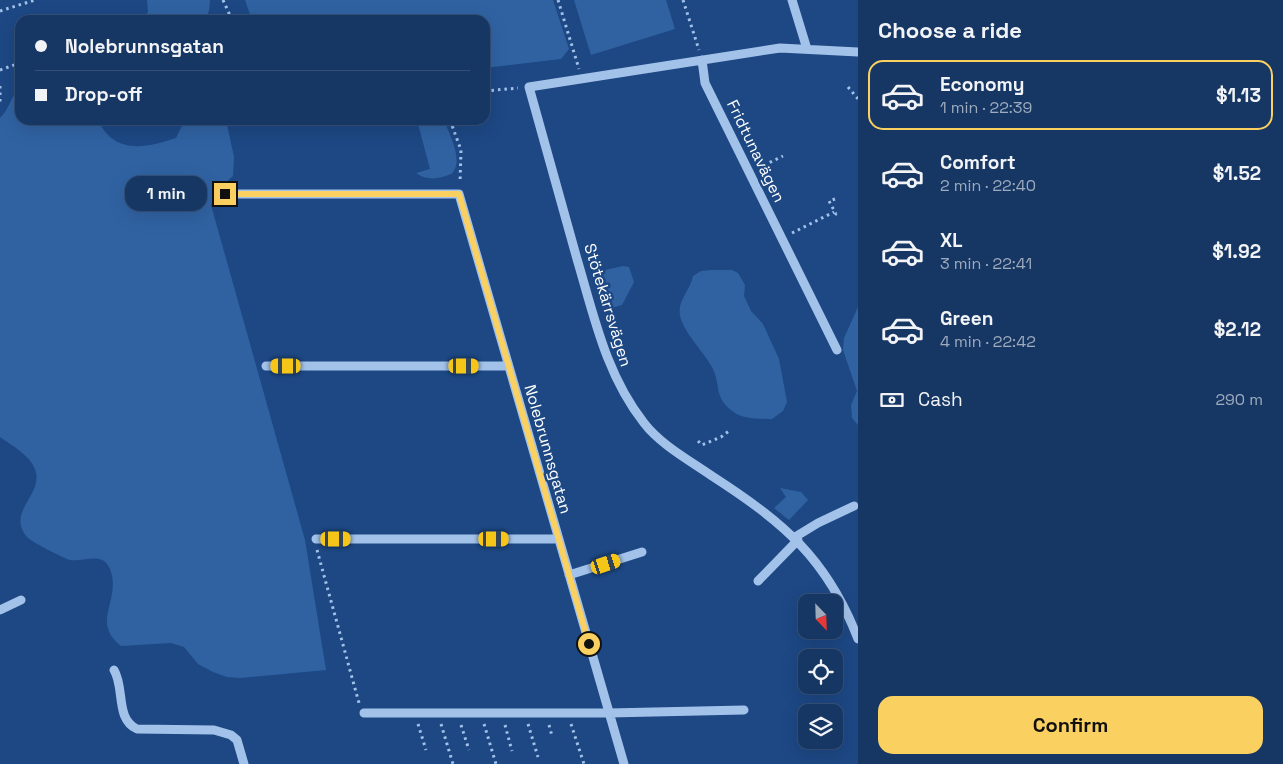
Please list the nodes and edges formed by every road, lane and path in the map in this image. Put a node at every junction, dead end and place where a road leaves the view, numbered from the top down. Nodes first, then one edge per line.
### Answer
1 (35, 0) edge
2 (223, 0) edge
3 (558, 0) edge
4 (683, 0) edge
5 (792, 0) edge
6 (0, 11) edge
7 (230, 15) edge
8 (807, 50) junction
9 (858, 52) edge
10 (702, 60) junction
11 (15, 65) edge
12 (0, 70) edge
13 (582, 79) junction
14 (0, 86) edge
15 (848, 86) dead end
16 (529, 88) junction
17 (490, 91) edge
18 (858, 99) edge
19 (0, 103) edge
20 (452, 125) edge
21 (783, 156) dead end
22 (750, 173) junction
23 (225, 194) dead end
24 (459, 194) junction
25 (835, 199) dead end
26 (782, 238) junction
27 (837, 350) dead end
28 (266, 366) dead end
29 (508, 366) junction
30 (729, 431) dead end
31 (698, 441) dead end
32 (854, 506) dead end
33 (316, 539) joint
34 (559, 539) junction
35 (797, 539) junction
36 (642, 552) dead end
37 (569, 575) junction
38 (758, 581) dead end
39 (21, 600) dead end
40 (0, 610) edge
41 (857, 635) edge
42 (114, 670) dead end
43 (744, 710) dead end
44 (364, 713) joint
45 (415, 713) junction
46 (438, 713) junction
47 (458, 713) junction
48 (481, 713) junction
49 (502, 713) junction
50 (524, 713) junction
51 (567, 713) junction
52 (609, 713) junction
53 (426, 750) dead end
54 (469, 750) dead end
55 (512, 750) dead end
56 (538, 757) dead end
57 (244, 764) edge
58 (453, 764) edge
59 (496, 764) edge
60 (584, 764) edge
61 (624, 764) edge

1 - 6 path
2 - 7 path
3 - 13 path
4 - 10 path
5 - 8 street
8 - 9 street
8 - 10 street
10 - 13 street
10 - 22 street, Fridtunavägen
11 - 12 path
13 - 16 street
14 - 19 path
15 - 18 path
16 - 17 path
16 - 35 street, Stötekärrsvägen
20 - 24 path
21 - 22 path
22 - 26 street, Fridtunavägen
23 - 24 street
24 - 29 street, Nolebrunnsgatan
25 - 26 path
26 - 27 street, Fridtunavägen
28 - 29 street
29 - 34 street, Nolebrunnsgatan
30 - 31 path
32 - 35 street
33 - 34 street
33 - 44 path
34 - 37 street, Nolebrunnsgatan
35 - 38 street
35 - 41 street, Stötekärrsvägen
36 - 37 street
37 - 52 street, Nolebrunnsgatan
39 - 40 street
42 - 57 street
43 - 52 street
44 - 45 street
45 - 46 street
45 - 53 path
46 - 47 street
46 - 58 path
47 - 48 street
47 - 54 path
48 - 49 street
48 - 59 path
49 - 50 street
49 - 55 path
50 - 51 street
50 - 56 path
51 - 52 street
51 - 60 path
52 - 61 street, Nolebrunnsgatan

